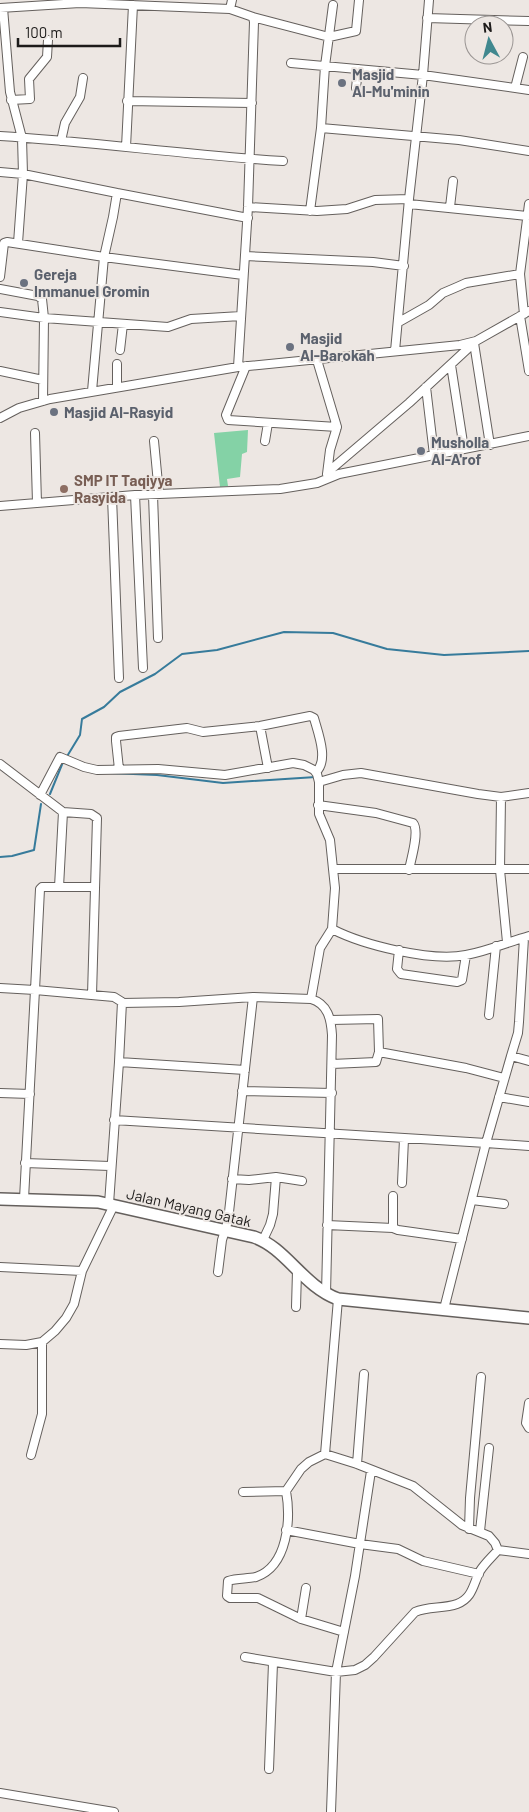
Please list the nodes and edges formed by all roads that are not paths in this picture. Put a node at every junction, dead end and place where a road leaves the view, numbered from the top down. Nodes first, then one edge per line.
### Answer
1 (232, 0) edge
2 (359, 0) edge
3 (429, 0) edge
4 (133, 5) junction
5 (333, 5) dead end
6 (1, 8) edge
7 (230, 9) junction
8 (252, 17) junction
9 (427, 18) junction
10 (529, 21) edge
11 (329, 37) junction
12 (48, 40) dead end
13 (523, 57) dead end
14 (291, 63) dead end
15 (325, 66) junction
16 (358, 69) junction
17 (423, 75) junction
18 (83, 78) dead end
19 (356, 88) dead end
20 (515, 88) junction
21 (529, 90) edge
22 (11, 100) junction
23 (127, 101) junction
24 (252, 103) junction
25 (321, 128) junction
26 (0, 136) edge
27 (416, 136) junction
28 (22, 138) junction
29 (61, 141) junction
30 (126, 147) junction
31 (529, 151) edge
32 (250, 159) junction
33 (283, 161) dead end
34 (0, 172) edge
35 (23, 174) junction
36 (453, 181) dead end
37 (117, 193) junction
38 (409, 202) junction
39 (529, 204) edge
40 (248, 207) junction
41 (450, 207) junction
42 (310, 211) junction
43 (526, 216) junction
44 (248, 218) junction
45 (18, 243) junction
46 (2, 252) edge
47 (245, 256) junction
48 (104, 257) junction
49 (404, 266) junction
50 (520, 274) junction
51 (243, 275) junction
52 (0, 277) edge
53 (0, 289) edge
54 (0, 312) edge
55 (524, 314) edge
56 (241, 316) junction
57 (44, 318) junction
58 (98, 322) junction
59 (399, 322) junction
60 (123, 324) junction
61 (475, 342) junction
62 (120, 350) dead end
63 (395, 351) junction
64 (317, 360) junction
65 (117, 364) dead end
66 (451, 365) junction
67 (246, 366) junction
68 (238, 367) junction
69 (0, 371) edge
70 (529, 371) edge
71 (43, 380) junction
72 (117, 387) junction
73 (92, 388) junction
74 (426, 388) junction
75 (43, 398) junction
76 (0, 418) edge
77 (268, 423) junction
78 (337, 427) junction
79 (35, 433) dead end
80 (529, 436) edge
81 (154, 441) dead end
82 (265, 441) dead end
83 (490, 445) junction
84 (464, 449) junction
85 (434, 455) junction
86 (327, 476) junction
87 (156, 494) junction
88 (136, 495) junction
89 (112, 497) junction
90 (37, 503) junction
91 (0, 506) edge
92 (158, 638) dead end
93 (142, 668) dead end
94 (120, 678) dead end
95 (260, 726) junction
96 (0, 764) edge
97 (268, 768) junction
98 (119, 769) junction
99 (318, 776) junction
100 (529, 793) edge
101 (40, 795) junction
102 (501, 797) junction
103 (318, 805) junction
104 (63, 812) junction
105 (333, 869) junction
106 (529, 869) edge
107 (409, 870) junction
108 (500, 870) junction
109 (59, 887) junction
110 (95, 887) junction
111 (332, 929) junction
112 (527, 937) edge
113 (507, 942) junction
114 (496, 946) junction
115 (399, 950) junction
116 (466, 955) junction
117 (0, 988) edge
118 (35, 990) junction
119 (92, 995) junction
120 (253, 997) junction
121 (311, 999) junction
122 (122, 1003) junction
123 (489, 1016) dead end
124 (331, 1020) junction
125 (379, 1052) junction
126 (511, 1056) junction
127 (529, 1061) edge
128 (119, 1062) junction
129 (332, 1064) junction
130 (244, 1070) junction
131 (504, 1078) junction
132 (242, 1092) junction
133 (0, 1093) edge
134 (332, 1093) junction
135 (30, 1094) junction
136 (499, 1097) junction
137 (529, 1102) edge
138 (114, 1120) junction
139 (237, 1129) junction
140 (331, 1134) junction
141 (404, 1139) junction
142 (486, 1143) junction
143 (529, 1146) edge
144 (25, 1163) junction
145 (110, 1166) junction
146 (276, 1177) junction
147 (232, 1179) junction
148 (302, 1181) dead end
149 (402, 1183) dead end
150 (393, 1196) dead end
151 (0, 1199) edge
152 (24, 1199) junction
153 (472, 1200) junction
154 (504, 1204) dead end
155 (111, 1205) junction
156 (327, 1225) junction
157 (393, 1228) junction
158 (225, 1230) junction
159 (462, 1239) junction
160 (263, 1240) junction
161 (0, 1267) edge
162 (82, 1271) junction
163 (297, 1271) junction
164 (218, 1272) dead end
165 (326, 1294) junction
166 (338, 1299) junction
167 (296, 1306) dead end
168 (444, 1309) junction
169 (529, 1318) edge
170 (42, 1342) junction
171 (0, 1344) edge
172 (364, 1374) dead end
173 (481, 1377) dead end
174 (529, 1403) edge
175 (529, 1428) edge
176 (489, 1448) dead end
177 (325, 1454) junction
178 (31, 1455) dead end
179 (357, 1464) junction
180 (371, 1471) junction
181 (243, 1492) dead end
182 (286, 1495) junction
183 (470, 1498) junction
184 (484, 1500) junction
185 (469, 1529) junction
186 (286, 1530) junction
187 (480, 1532) junction
188 (360, 1544) junction
189 (498, 1550) junction
190 (529, 1554) edge
191 (479, 1574) junction
192 (306, 1588) dead end
193 (301, 1619) junction
194 (344, 1632) junction
195 (245, 1657) dead end
196 (273, 1663) junction
197 (336, 1672) junction
198 (269, 1769) dead end
199 (0, 1793) edge
200 (114, 1812) edge
201 (332, 1812) edge

1 - 7 street
2 - 11 street
3 - 9 street
4 - 6 street
4 - 7 street
4 - 23 street
5 - 11 street
6 - 22 street
7 - 8 street
8 - 11 street
8 - 24 street
9 - 10 street
9 - 17 street
11 - 15 street
12 - 22 street
13 - 20 street
14 - 15 street
15 - 16 street
15 - 25 street
16 - 17 street
16 - 19 street
17 - 20 street
17 - 27 street
18 - 29 street
20 - 21 street
22 - 28 street
23 - 24 street
23 - 30 street
24 - 32 street
25 - 27 street
25 - 42 street
26 - 28 street
27 - 31 street
27 - 38 street
28 - 29 street
28 - 35 street
29 - 30 street
30 - 32 street
32 - 33 street
32 - 40 street
34 - 35 street
35 - 37 street
35 - 45 street
36 - 41 street
37 - 44 street
37 - 48 street
38 - 41 street
38 - 42 street
38 - 49 street
39 - 43 street
40 - 42 street
40 - 44 street
41 - 43 street
43 - 50 street
44 - 47 street
45 - 46 street
45 - 48 street
46 - 52 street
47 - 49 street
47 - 51 street
48 - 51 street
48 - 58 street
49 - 59 street
50 - 55 street
50 - 59 street
51 - 56 street
53 - 57 street
54 - 57 street
55 - 61 street
55 - 70 street
56 - 60 street
56 - 68 street
57 - 58 street
57 - 71 street
58 - 60 street
58 - 73 street
59 - 63 street
60 - 62 street
61 - 63 street
61 - 66 street
61 - 83 street
63 - 64 street
64 - 67 street
64 - 78 street
65 - 72 street
66 - 74 street
66 - 84 street
67 - 68 street
67 - 77 street
68 - 72 street
69 - 71 street
71 - 75 street
72 - 73 street
73 - 75 street
74 - 85 street
74 - 86 street
75 - 76 street
77 - 78 street
77 - 82 street
78 - 86 street
79 - 90 street
80 - 83 street
81 - 87 street
83 - 84 street
84 - 85 street
85 - 86 street
86 - 87 street
87 - 88 street
87 - 92 street
88 - 89 street
88 - 93 street
89 - 90 street
89 - 94 street
90 - 91 street
95 - 97 street
95 - 98 street
95 - 99 street
96 - 101 street
97 - 98 street
97 - 99 street
98 - 101 street
99 - 102 street
99 - 103 street
100 - 102 street
101 - 104 street
102 - 108 street
103 - 105 street
103 - 107 street
104 - 109 street
104 - 110 street
105 - 107 street
105 - 111 street
106 - 108 street
107 - 108 street
108 - 113 street
109 - 110 street
109 - 118 street
110 - 119 street
111 - 115 street
111 - 121 street
112 - 113 street
112 - 126 street
113 - 114 street
114 - 116 street
114 - 123 street
115 - 116 street
115 - 116 street
117 - 118 street
118 - 119 street
118 - 135 street
119 - 122 street
120 - 121 street
120 - 122 street
120 - 130 street
121 - 124 street
122 - 128 street
124 - 125 street
124 - 129 street
125 - 129 street
125 - 131 street
126 - 127 street
126 - 131 street
128 - 130 street
128 - 138 street
129 - 134 street
130 - 132 street
131 - 136 street
132 - 134 street
132 - 139 street
133 - 135 street
134 - 140 street
135 - 144 street
136 - 137 street
136 - 142 street
138 - 139 street
138 - 145 street
139 - 140 street
139 - 147 street
140 - 141 street
140 - 156 street
141 - 142 street
141 - 149 street
142 - 143 street
142 - 153 street
144 - 145 street
144 - 152 street
145 - 155 street
146 - 147 street
146 - 148 street
146 - 160 street
147 - 158 street
150 - 157 street
151 - 152 street, Jalan Mayang Gatak
152 - 155 street, Jalan Mayang Gatak
153 - 154 street
153 - 159 street
155 - 158 street, Jalan Mayang Gatak
155 - 162 street
156 - 157 street
156 - 165 street
157 - 159 street
158 - 160 street, Jalan Mayang Gatak
158 - 164 street
159 - 168 street
160 - 163 street, Jalan Mayang Gatak
161 - 162 street
162 - 170 street
163 - 165 street, Jalan Mayang Gatak
163 - 167 street
165 - 166 street, Jalan Mayang Gatak
166 - 168 street, Jalan Mayang Gatak
166 - 177 street
168 - 169 street, Jalan Mayang Gatak
170 - 171 street
170 - 178 street
172 - 179 street
173 - 183 street
174 - 175 street
176 - 184 street
177 - 179 street
177 - 182 street
179 - 180 street
180 - 185 street
180 - 188 street
181 - 182 street
182 - 186 street
183 - 184 street
183 - 185 street
184 - 187 street
185 - 187 street
186 - 188 street
186 - 193 street
187 - 189 street
188 - 191 street
188 - 194 street
189 - 190 street
189 - 191 street
191 - 197 street
192 - 193 street
193 - 194 street
194 - 197 street
195 - 196 street
196 - 197 street
196 - 198 street
197 - 201 street
199 - 200 street

